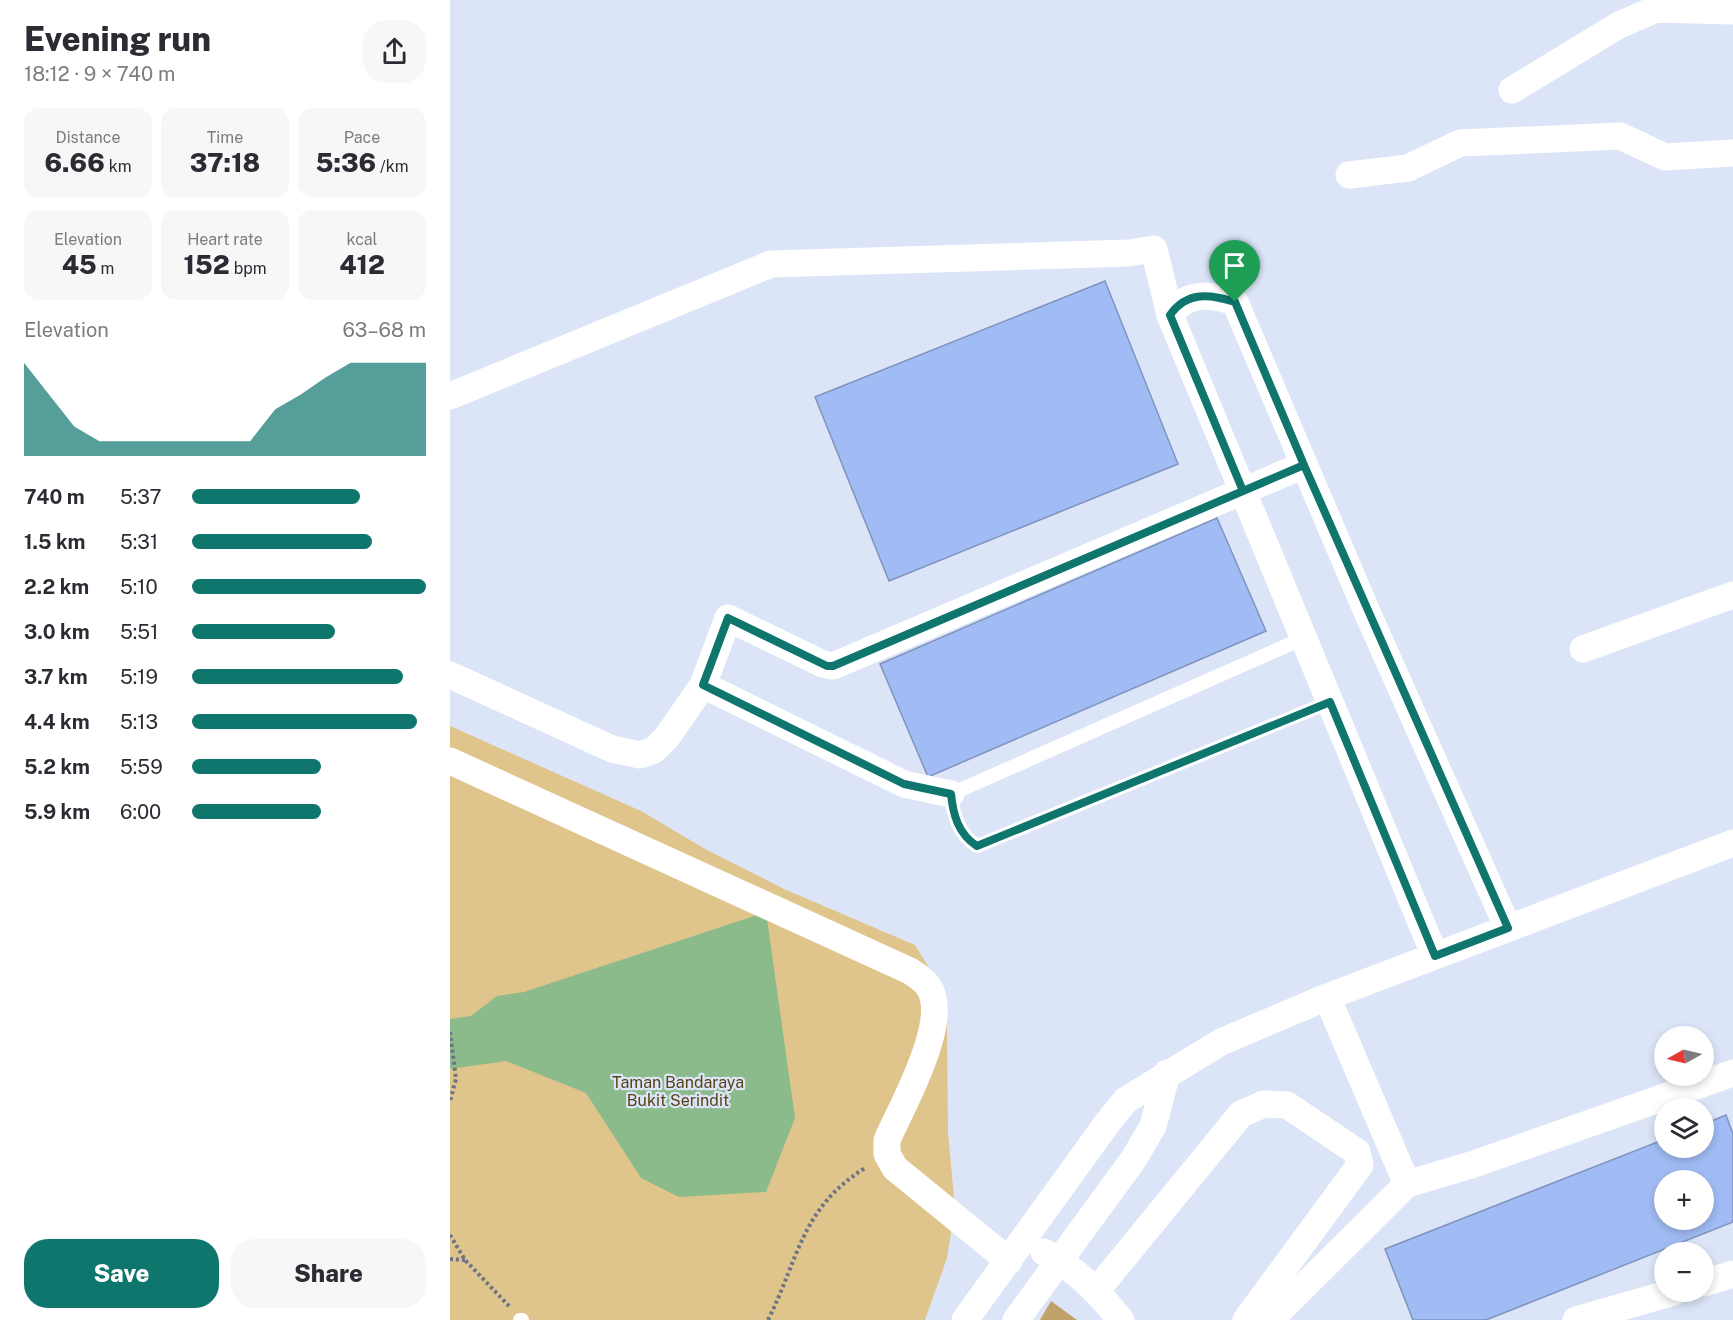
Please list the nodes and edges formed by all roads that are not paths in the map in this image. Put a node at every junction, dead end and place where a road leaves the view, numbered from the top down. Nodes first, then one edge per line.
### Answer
1 (1733, 11) edge
2 (1512, 90) dead end
3 (1733, 153) edge
4 (1349, 175) dead end
5 (1170, 315) junction
6 (450, 396) edge
7 (1304, 465) junction
8 (1243, 491) junction
9 (1733, 596) edge
10 (1304, 638) junction
11 (1583, 649) dead end
12 (450, 675) edge
13 (703, 685) junction
14 (1330, 702) junction
15 (450, 762) edge
16 (951, 794) junction
17 (1733, 843) edge
18 (1508, 928) junction
19 (1435, 956) junction
20 (1327, 997) junction
21 (1167, 1073) junction
22 (1733, 1073) edge
23 (1407, 1184) junction
24 (1016, 1251) junction
25 (1060, 1260) junction
26 (1733, 1274) edge
27 (1714, 1280) edge
28 (1097, 1290) junction
29 (1654, 1298) edge
30 (965, 1320) edge
31 (1016, 1320) edge
32 (1121, 1320) edge
33 (1246, 1320) edge
34 (1270, 1320) edge
35 (1576, 1320) edge

1 - 2 street
3 - 4 street
5 - 6 street
5 - 7 street
5 - 8 street
7 - 8 street
7 - 18 street
8 - 10 street
8 - 13 street
9 - 11 street
10 - 14 street
10 - 16 lane
12 - 13 street
13 - 16 street
14 - 16 lane
14 - 19 street
15 - 24 street
17 - 18 street
18 - 19 street
19 - 20 street
20 - 21 street
20 - 23 street
21 - 24 street
21 - 25 street
22 - 23 street
23 - 34 street
24 - 25 street
24 - 30 street
25 - 28 street
25 - 31 street
26 - 27 street
28 - 32 street
28 - 33 street
29 - 35 street

